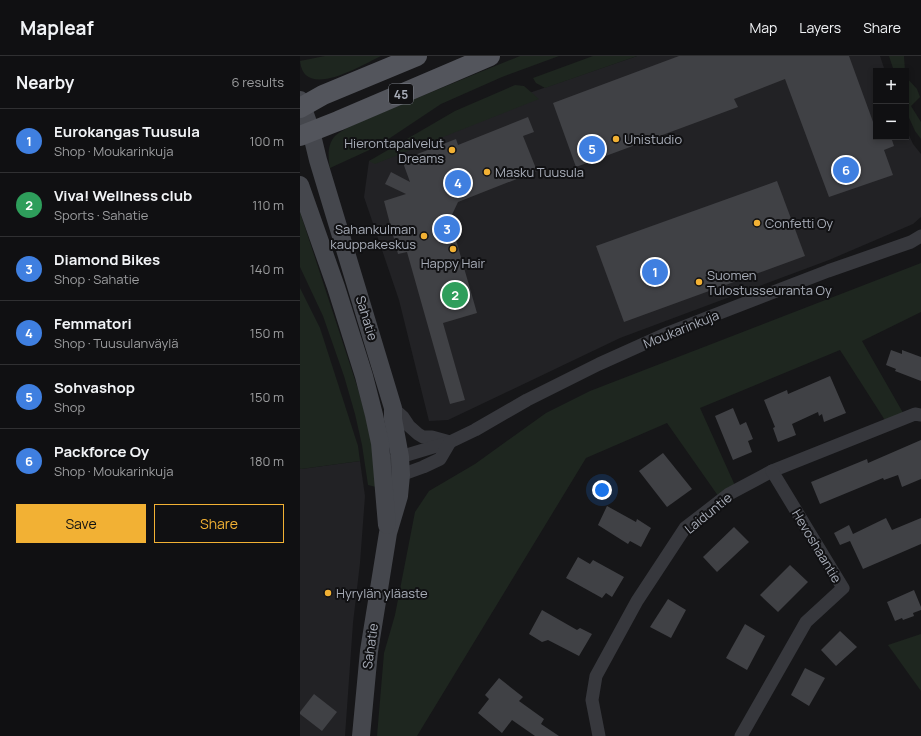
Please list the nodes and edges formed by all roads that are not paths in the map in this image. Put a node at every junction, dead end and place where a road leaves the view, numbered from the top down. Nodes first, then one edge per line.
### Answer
1 (417, 56) edge
2 (490, 56) edge
3 (301, 105) edge
4 (305, 134) edge
5 (300, 185) edge
6 (921, 236) edge
7 (393, 408) junction
8 (921, 415) edge
9 (450, 442) junction
10 (400, 457) junction
11 (382, 466) junction
12 (772, 471) junction
13 (401, 475) junction
14 (388, 533) junction
15 (361, 736) edge
16 (599, 736) edge
17 (741, 736) edge

1 - 3 main road, 45
2 - 4 main road, 45
3 - 4 street, Sahatie
4 - 7 street, Sahatie
5 - 11 street, Sahatie
6 - 9 street, Moukarinkuja
7 - 9 street
7 - 10 street, Sahatie
8 - 12 street, Laiduntie
9 - 10 street, Moukarinkuja
9 - 13 street
10 - 11 street, Moukarinkuja
10 - 13 street, Sahatie
11 - 13 street
11 - 14 street, Sahatie
12 - 16 street, Laiduntie
12 - 17 street, Hevoshaantie
13 - 14 street, Sahatie
14 - 15 street, Sahatie

